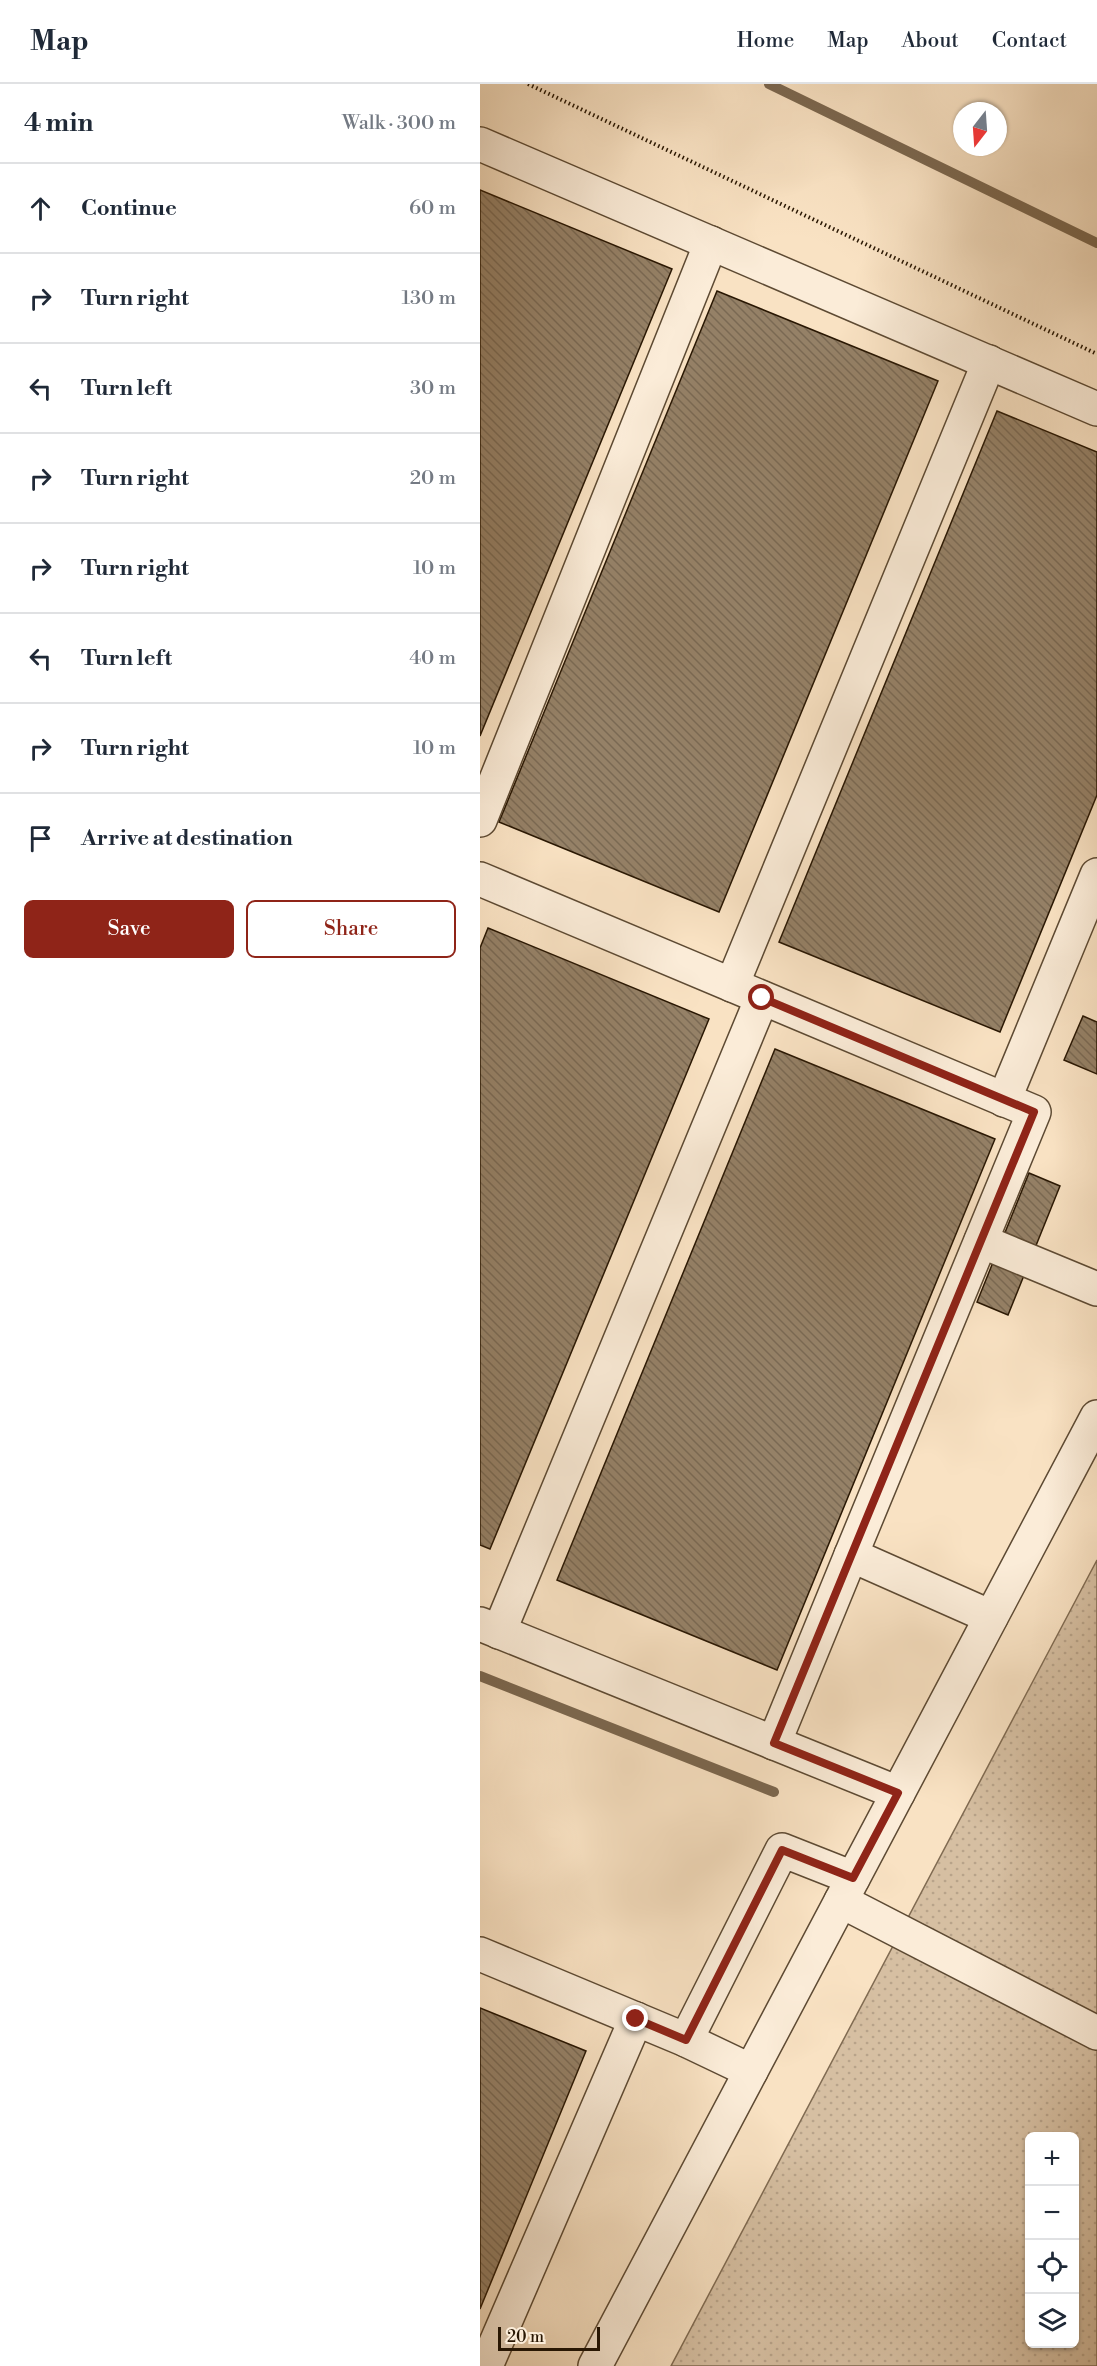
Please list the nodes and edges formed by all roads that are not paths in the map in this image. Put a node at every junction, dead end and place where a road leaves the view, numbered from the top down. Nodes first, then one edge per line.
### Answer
1 (480, 144) edge
2 (711, 243) junction
3 (989, 362) junction
4 (1097, 409) edge
5 (480, 820) edge
6 (1097, 875) edge
7 (481, 883) edge
8 (732, 986) junction
9 (762, 998) junction
10 (1004, 1100) junction
11 (981, 1241) junction
12 (1097, 1289) edge
13 (1097, 1417) edge
14 (851, 1555) junction
15 (991, 1617) junction
16 (490, 1628) edge
17 (774, 1743) junction
18 (898, 1793) junction
19 (847, 1890) junction
20 (480, 1954) edge
21 (636, 2019) junction
22 (1097, 2033) edge
23 (686, 2040) junction
24 (751, 2071) junction
25 (486, 2366) edge
26 (595, 2366) edge

1 - 2 lane
2 - 3 lane
2 - 5 lane
3 - 4 lane
3 - 8 lane
6 - 10 lane
7 - 8 lane
8 - 9 lane
9 - 10 lane
9 - 16 lane
10 - 11 lane
11 - 12 lane
11 - 14 lane
13 - 15 lane
14 - 15 lane
14 - 17 lane
15 - 18 lane
16 - 17 lane
17 - 18 lane
18 - 19 lane
19 - 22 lane
19 - 23 lane
19 - 24 lane
20 - 21 lane
21 - 23 lane
21 - 25 lane
23 - 24 lane
24 - 26 lane

